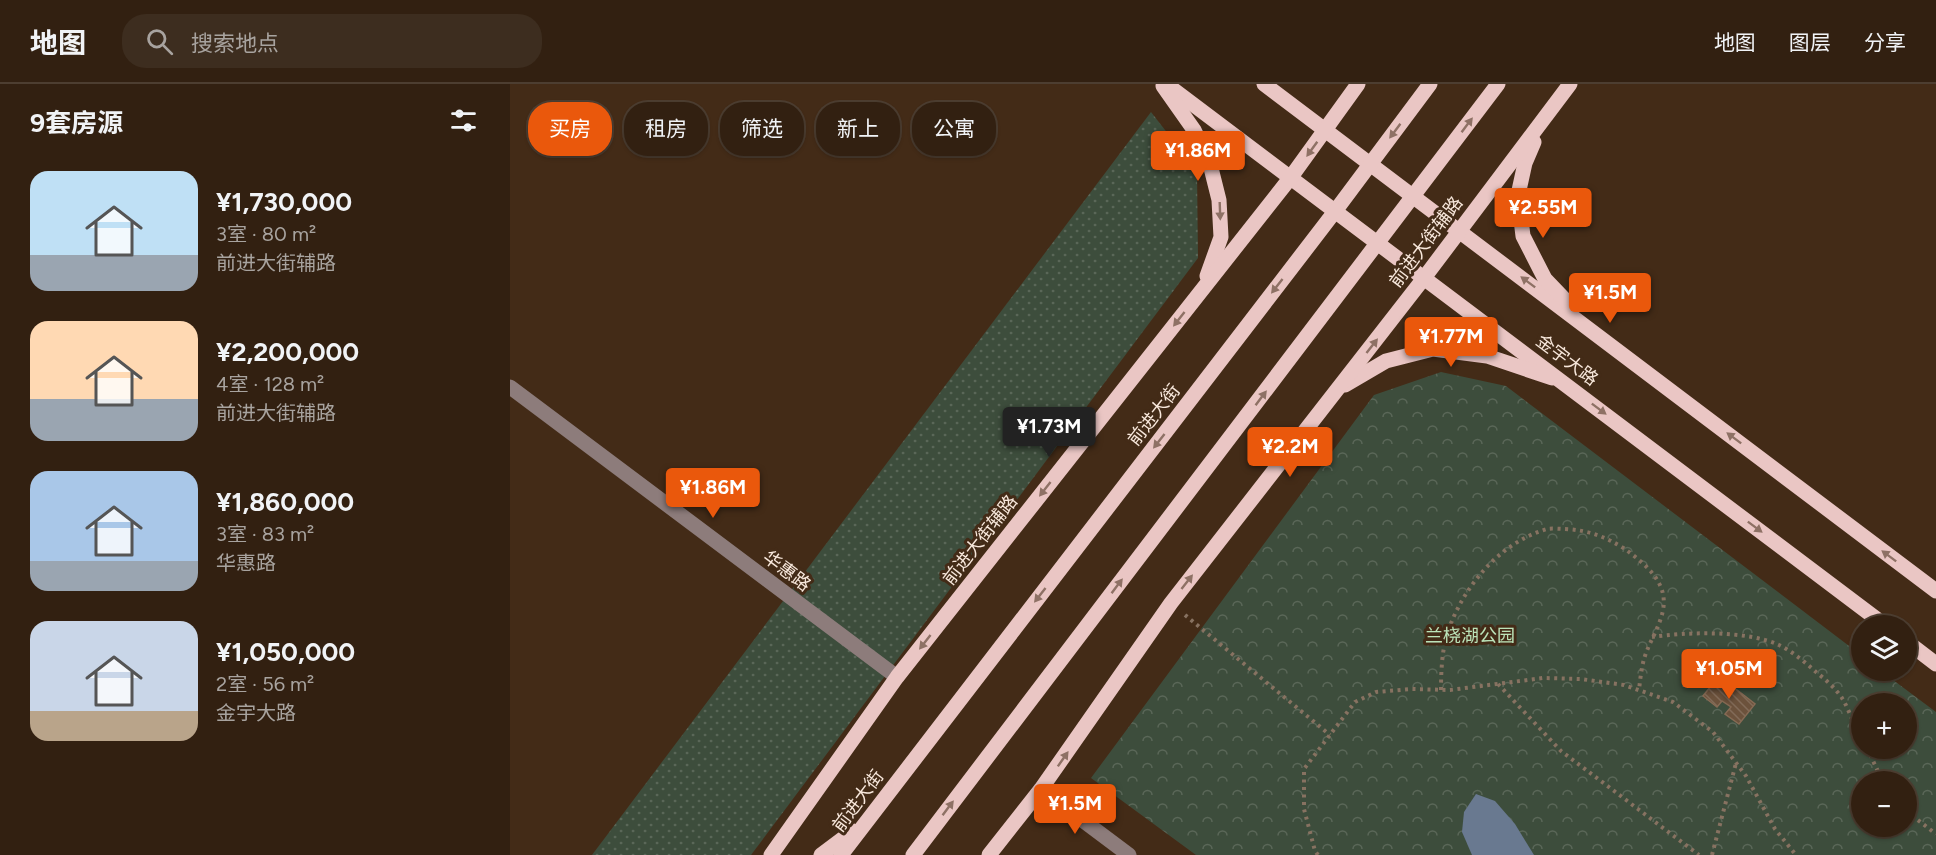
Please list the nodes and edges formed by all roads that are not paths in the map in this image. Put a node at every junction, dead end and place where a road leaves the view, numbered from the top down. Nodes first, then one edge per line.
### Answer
1 (1161, 84) edge
2 (1166, 84) edge
3 (1264, 84) edge
4 (1358, 84) edge
5 (1430, 84) edge
6 (1498, 84) edge
7 (1570, 84) edge
8 (1542, 121) junction
9 (1325, 130) junction
10 (1371, 164) junction
11 (1291, 177) junction
12 (1414, 196) junction
13 (1336, 210) junction
14 (1460, 231) junction
15 (1379, 243) junction
16 (1424, 278) junction
17 (1204, 287) junction
18 (1605, 341) junction
19 (1565, 383) junction
20 (510, 387) edge
21 (1337, 390) junction
22 (1936, 591) edge
23 (1871, 615) edge
24 (1917, 649) edge
25 (1936, 664) edge
26 (897, 677) junction
27 (1041, 789) junction
28 (867, 820) junction
29 (933, 828) junction
30 (771, 855) edge
31 (821, 855) edge
32 (842, 855) edge
33 (913, 855) edge
34 (921, 855) edge
35 (989, 855) edge
36 (1130, 855) edge

1 -> 17 main road
2 - 11 main road, 金宇大路
3 - 9 main road
4 - 9 main road, 前进大街辅路
5 -> 10 main road, 前进大街
12 -> 6 main road
7 - 8 main road, 前进大街辅路
8 - 14 main road, 前进大街辅路
8 - 18 main road
9 - 10 main road
9 -> 11 main road, 前进大街辅路
10 - 12 main road
10 - 13 main road, 前进大街
11 - 13 main road, 金宇大路
11 - 17 main road, 前进大街辅路
12 - 14 main road
12 - 15 main road
13 - 15 main road, 金宇大路
13 -> 28 main road, 前进大街
14 - 16 main road, 前进大街辅路
18 -> 14 main road
15 - 16 main road, 金宇大路
29 -> 15 main road
16 - 19 main road, 金宇大路
21 -> 16 main road, 前进大街辅路
17 -> 26 main road, 前进大街辅路
22 -> 18 main road
19 - 21 main road
19 -> 23 main road, 金宇大路
20 - 26 street, 华惠路
27 -> 21 main road, 前进大街辅路
24 - 25 main road
26 - 30 main road, 前进大街辅路
27 - 35 main road, 前进大街辅路
27 - 36 street
28 - 31 main road
28 - 32 main road, 前进大街
29 - 33 main road
29 - 34 main road

